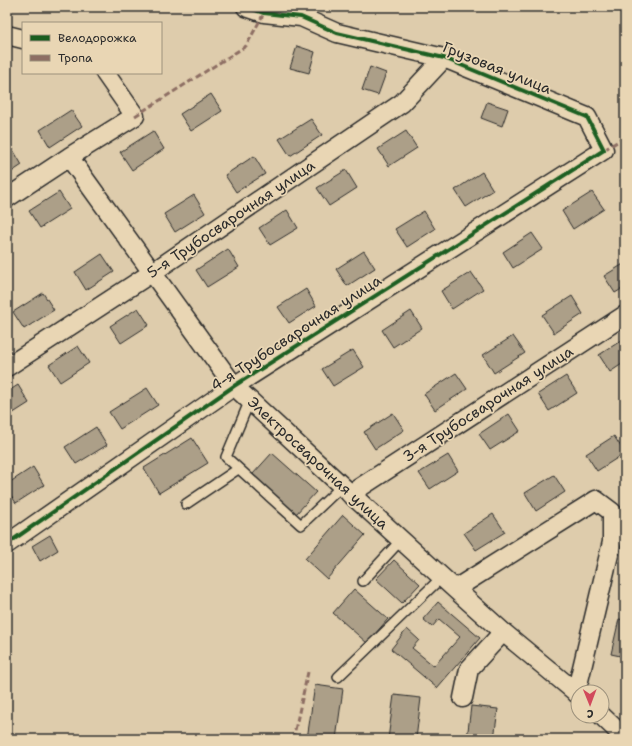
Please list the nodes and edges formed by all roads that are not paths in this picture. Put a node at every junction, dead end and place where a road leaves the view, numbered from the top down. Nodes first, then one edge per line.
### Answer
1 (246, 7) edge
2 (7, 35) edge
3 (22, 39) edge
4 (444, 58) junction
5 (105, 74) edge
6 (604, 150) joint
7 (69, 157) junction
8 (7, 198) edge
9 (153, 272) junction
10 (625, 315) edge
11 (7, 367) edge
12 (234, 386) junction
13 (250, 400) junction
14 (238, 468) junction
15 (346, 490) junction
16 (186, 504) dead end
17 (401, 540) junction
18 (7, 544) edge
19 (363, 581) dead end
20 (448, 583) junction
21 (502, 632) junction
22 (338, 677) dead end
23 (579, 684) edge
24 (570, 688) edge
25 (463, 698) dead end
26 (610, 724) edge
27 (625, 738) edge

1 - 4 street, Грузовая улица
2 - 3 street
4 - 6 street, Грузовая улица
4 - 9 street, 5-я Трубосварочная улица
5 - 7 street
6 - 12 street, 4-я Трубосварочная улица
7 - 8 street
7 - 9 street, Электросварочная улица
9 - 11 street, 5-я Трубосварочная улица
9 - 12 street, Электросварочная улица
10 - 15 street, 3-я Трубосварочная улица
12 - 13 street, Электросварочная улица
12 - 18 street, 4-я Трубосварочная улица
13 - 14 lane
13 - 15 street, Электросварочная улица
14 - 15 lane
14 - 16 lane
15 - 17 street, Электросварочная улица
17 - 19 lane
17 - 20 street, Электросварочная улица
20 - 21 street, Электросварочная улица
20 - 22 lane
20 - 23 street
21 - 24 street, Электросварочная улица
21 - 25 street
26 - 27 street

